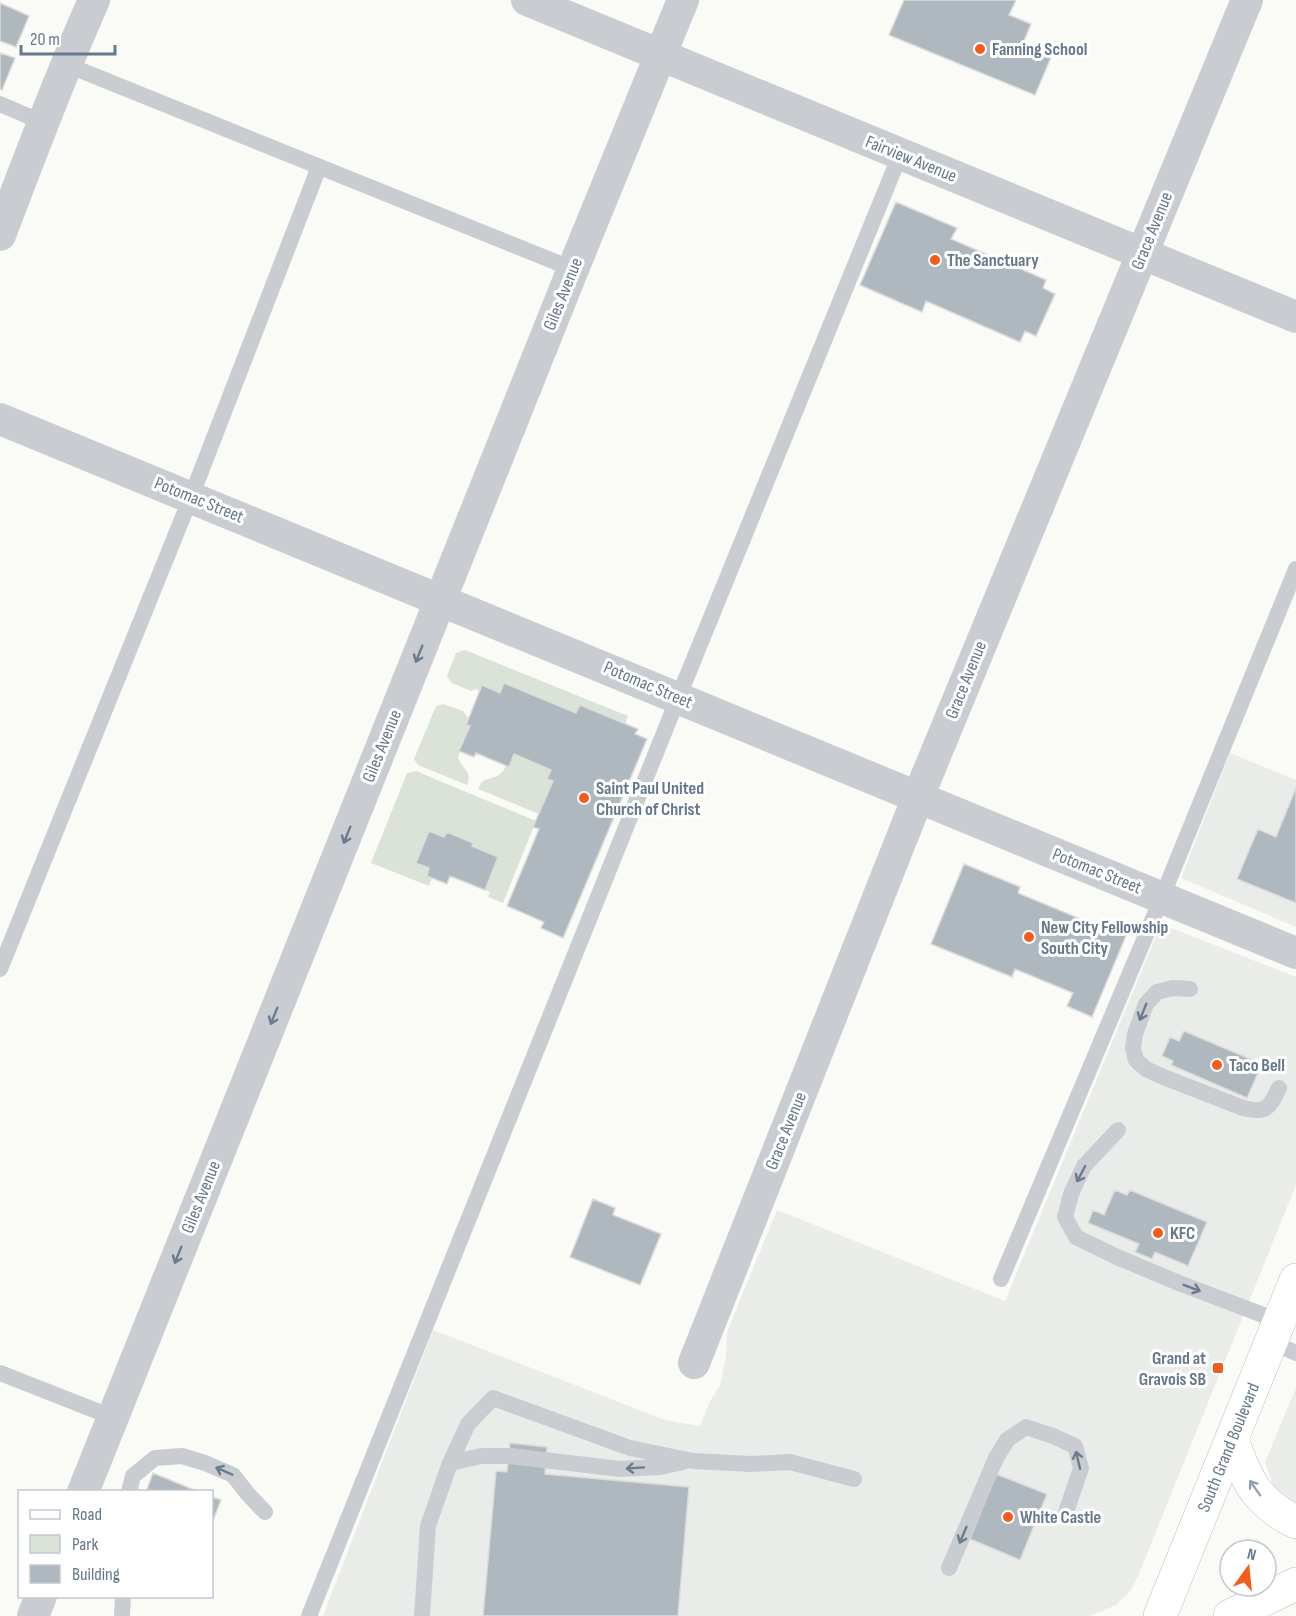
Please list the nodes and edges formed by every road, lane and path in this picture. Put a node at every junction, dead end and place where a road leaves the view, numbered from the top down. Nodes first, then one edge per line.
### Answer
1 (94, 0) edge
2 (527, 0) edge
3 (683, 0) edge
4 (1247, 0) edge
5 (661, 55) junction
6 (65, 64) junction
7 (0, 104) edge
8 (42, 122) junction
9 (900, 155) junction
10 (319, 167) junction
11 (0, 235) edge
12 (1142, 254) junction
13 (573, 269) junction
14 (1296, 316) edge
15 (0, 418) edge
16 (191, 497) junction
17 (1296, 569) edge
18 (441, 600) junction
19 (678, 698) junction
20 (918, 797) junction
21 (1162, 897) junction
22 (1296, 952) edge
23 (0, 969) edge
24 (1190, 989) dead end
25 (1279, 1088) dead end
26 (1118, 1130) dead end
27 (1002, 1279) dead end
28 (1296, 1280) edge
29 (1282, 1338) edge
30 (694, 1363) dead end
31 (0, 1373) edge
32 (112, 1418) junction
33 (1232, 1440) junction
34 (693, 1461) junction
35 (450, 1463) junction
36 (854, 1479) dead end
37 (83, 1490) edge
38 (129, 1490) edge
39 (265, 1512) dead end
40 (1065, 1515) dead end
41 (1296, 1522) edge
42 (949, 1568) dead end
43 (1296, 1584) edge
44 (39, 1598) edge
45 (123, 1598) edge
46 (33, 1616) edge
47 (122, 1616) edge
48 (309, 1616) edge
49 (422, 1616) edge
50 (1160, 1616) edge
51 (1230, 1616) edge

1 - 6 street
2 - 5 street, Fairview Avenue
3 - 5 street, Giles Avenue
4 - 12 street, Grace Avenue
5 - 9 street, Fairview Avenue
5 - 13 street, Giles Avenue
6 - 8 street
6 - 10 lane
7 - 8 lane
8 - 11 street
9 - 12 street, Fairview Avenue
9 - 19 lane
10 - 13 lane
10 - 16 lane
12 - 14 street, Fairview Avenue
12 - 20 street, Grace Avenue
13 - 18 street, Giles Avenue
15 - 16 street, Potomac Street
16 - 18 street, Potomac Street
16 - 23 lane
17 - 21 lane
18 - 19 street, Potomac Street
18 -> 32 street, Giles Avenue
19 - 20 street, Potomac Street
19 - 48 lane
20 - 21 street, Potomac Street
20 - 30 street, Grace Avenue
21 - 22 street, Potomac Street
21 - 27 lane
24 -> 25 lane
26 -> 29 lane
28 - 29 main road, South Grand Boulevard
29 - 33 main road, South Grand Boulevard
31 - 32 lane
32 - 37 street, Giles Avenue
41 -> 33 main road
33 - 50 main road, South Grand Boulevard
34 -> 35 lane
34 - 35 lane
34 - 36 lane
35 - 49 lane
39 -> 38 lane
40 -> 42 lane
43 - 51 main road
44 - 46 street
45 - 47 lane

